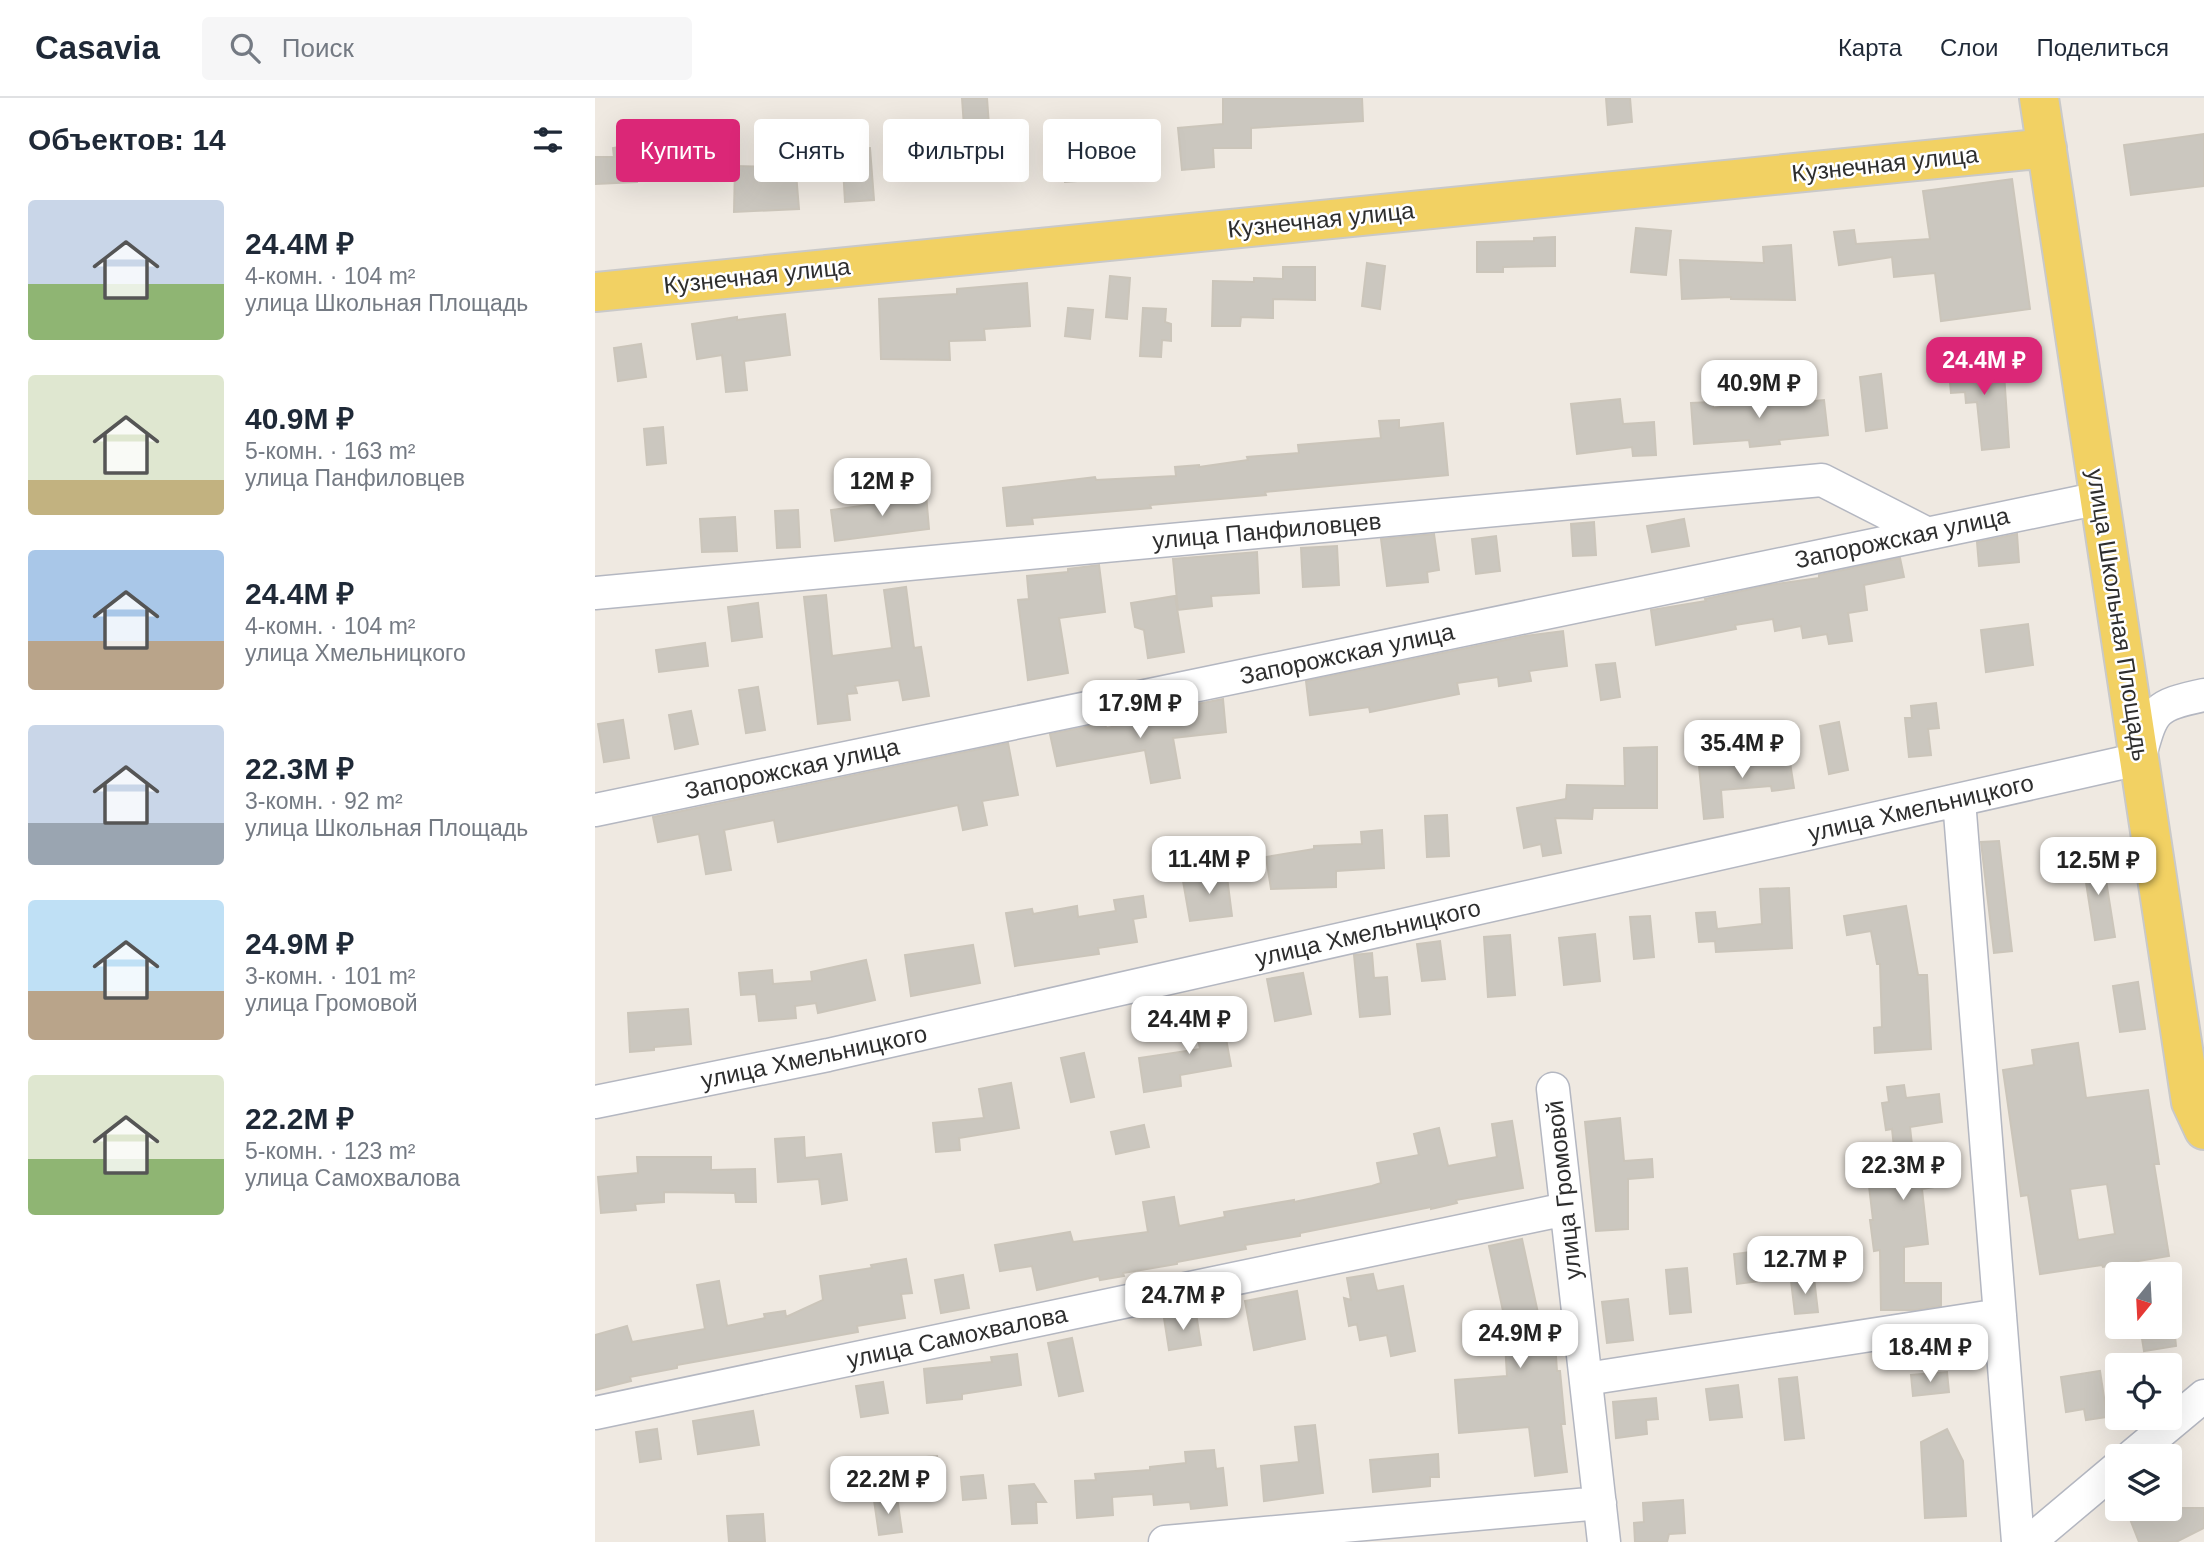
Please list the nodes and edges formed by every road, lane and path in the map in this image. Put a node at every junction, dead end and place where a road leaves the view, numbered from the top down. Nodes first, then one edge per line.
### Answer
1 (2039, 98) edge
2 (2047, 148) junction
3 (595, 292) edge
4 (2100, 498) junction
5 (1926, 533) junction
6 (595, 593) edge
7 (2204, 695) edge
8 (2140, 758) junction
9 (1959, 800) junction
10 (595, 810) edge
11 (1553, 1089) dead end
12 (595, 1102) edge
13 (2204, 1130) edge
14 (1566, 1209) junction
15 (2000, 1315) junction
16 (1586, 1379) junction
17 (2204, 1396) edge
18 (595, 1413) edge
19 (2146, 1444) edge
20 (2105, 1478) edge
21 (1600, 1503) junction
22 (1165, 1542) edge
23 (1604, 1542) edge
24 (2018, 1542) edge
25 (2029, 1542) edge

1 - 2 main road, улица Школьная Площадь
2 - 3 main road, Кузнечная улица
2 - 4 main road, улица Школьная Площадь
4 - 5 street, Запорожская улица
4 - 8 main road, улица Школьная Площадь
5 - 6 street, улица Панфиловцев
5 - 10 street, Запорожская улица
7 - 8 street
8 - 9 street, улица Хмельницкого
8 - 13 main road, улица Школьная Площадь
9 - 12 street, улица Хмельницкого
9 - 15 street
11 - 14 street, улица Громовой
14 - 16 street, улица Громовой
14 - 18 street, улица Самохвалова
15 - 16 street
15 - 24 street
16 - 21 street, улица Громовой
17 - 19 street
20 - 25 street
21 - 22 street
21 - 23 street, улица Громовой

